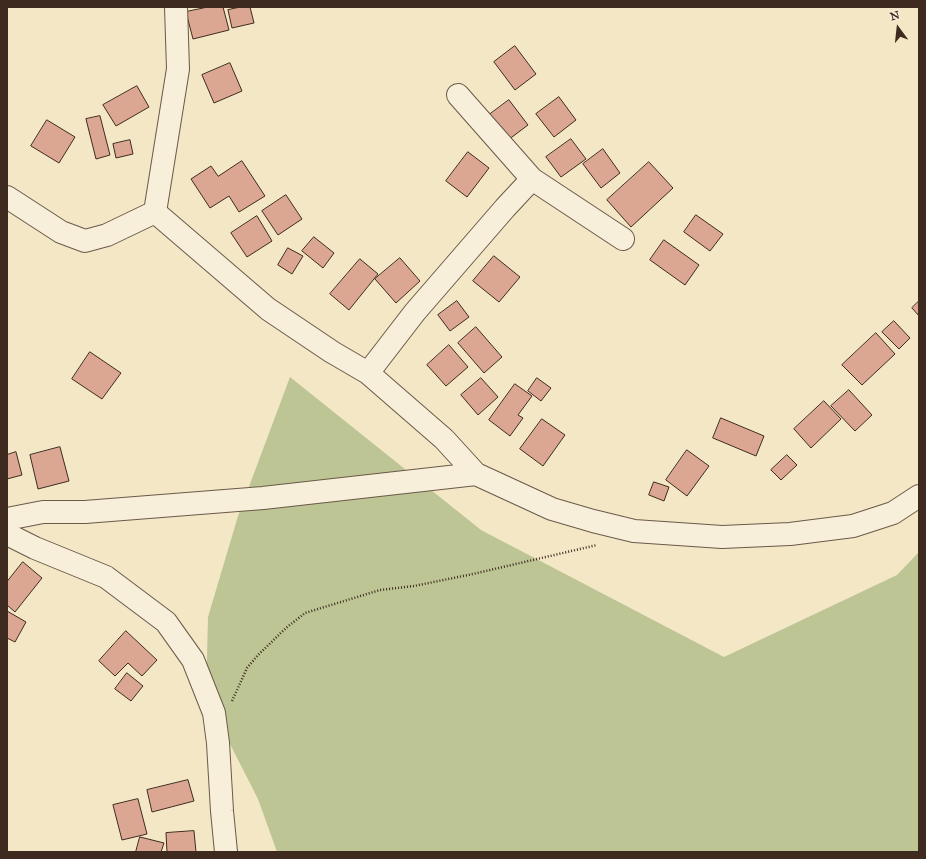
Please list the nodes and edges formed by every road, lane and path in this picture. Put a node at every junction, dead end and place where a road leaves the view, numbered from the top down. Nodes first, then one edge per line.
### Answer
1 (176, 7) edge
2 (458, 95) dead end
3 (532, 179) junction
4 (7, 197) edge
5 (155, 212) junction
6 (623, 239) dead end
7 (368, 373) junction
8 (476, 474) junction
9 (919, 496) edge
10 (7, 519) edge
11 (7, 534) edge
12 (597, 545) dead end
13 (231, 703) dead end
14 (226, 852) edge

1 - 5 street
2 - 3 street
3 - 6 street
3 - 7 street
4 - 5 street
5 - 7 street
7 - 8 street
8 - 9 street
8 - 10 street
11 - 14 street
12 - 13 path

